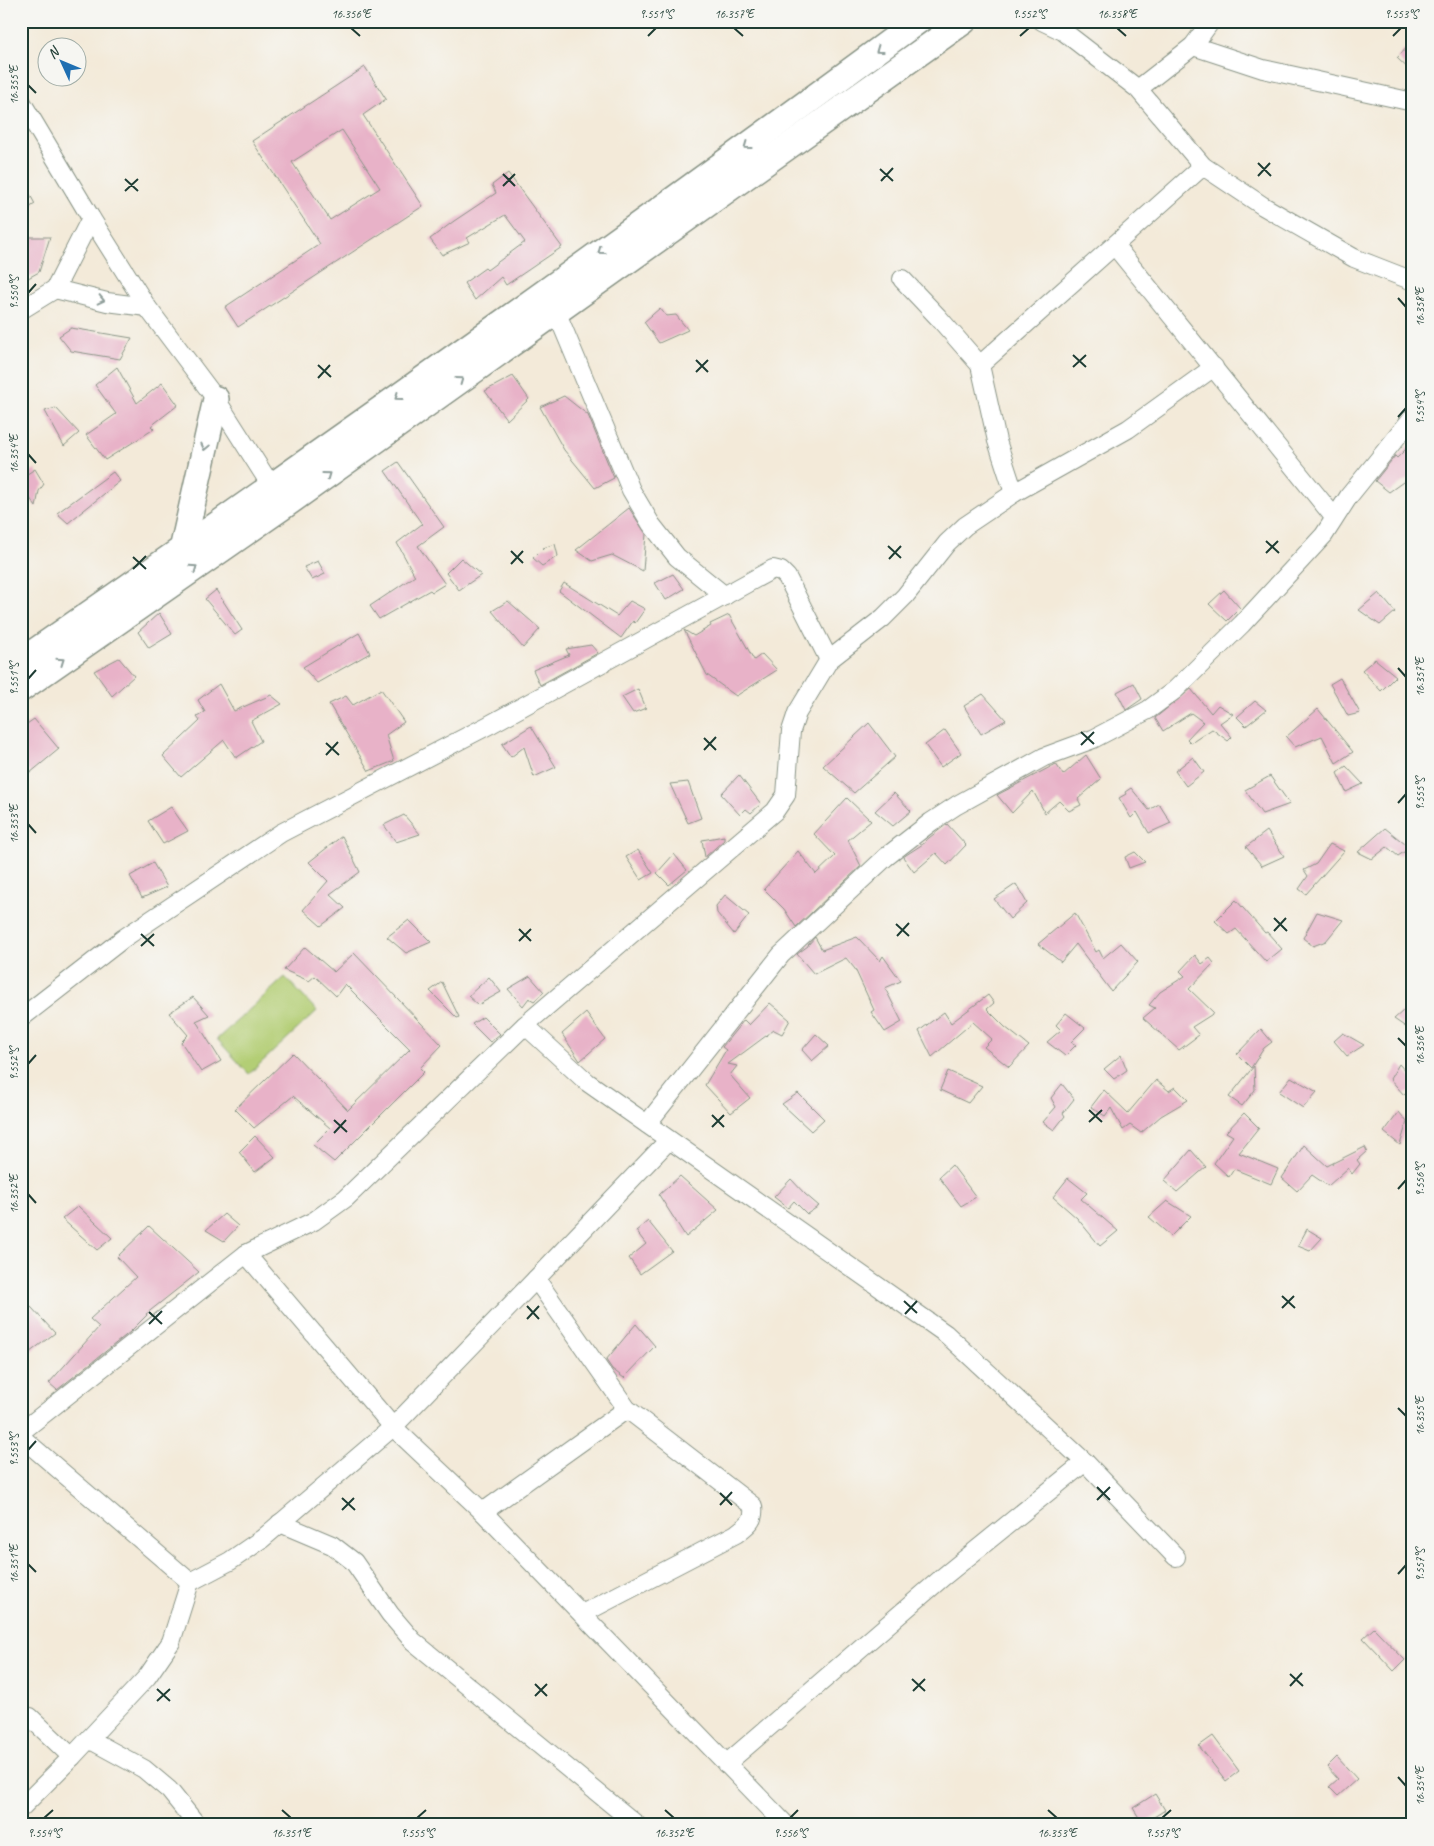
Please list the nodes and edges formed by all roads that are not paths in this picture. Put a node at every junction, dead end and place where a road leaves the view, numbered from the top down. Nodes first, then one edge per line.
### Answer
1 (918, 21) edge
2 (964, 21) edge
3 (1042, 21) edge
4 (1211, 21) edge
5 (1193, 46) junction
6 (1138, 89) junction
7 (1413, 102) edge
8 (24, 111) edge
9 (1203, 166) junction
10 (91, 218) junction
11 (636, 241) junction
12 (1115, 246) junction
13 (902, 279) dead end
14 (1413, 281) edge
15 (55, 289) junction
16 (147, 307) junction
17 (21, 310) edge
18 (556, 311) junction
19 (980, 366) junction
20 (1214, 367) junction
21 (216, 399) junction
22 (1413, 417) edge
23 (1014, 493) junction
24 (278, 497) junction
25 (1334, 517) junction
26 (182, 550) junction
27 (725, 596) junction
28 (829, 660) junction
29 (21, 661) edge
30 (21, 689) edge
31 (21, 1018) edge
32 (525, 1025) junction
33 (647, 1124) junction
34 (669, 1140) junction
35 (246, 1254) junction
36 (536, 1279) junction
37 (626, 1409) junction
38 (393, 1426) junction
39 (21, 1432) edge
40 (21, 1437) edge
41 (1085, 1462) junction
42 (483, 1512) junction
43 (280, 1523) junction
44 (1176, 1557) dead end
45 (190, 1582) junction
46 (582, 1614) junction
47 (21, 1716) edge
48 (89, 1739) junction
49 (72, 1757) junction
50 (726, 1764) junction
51 (21, 1808) edge
52 (197, 1825) edge
53 (637, 1825) edge
54 (786, 1825) edge

1 -> 11 street
2 - 11 street
3 - 6 street
4 - 5 street
5 - 6 street
5 - 7 street
6 - 9 street
8 - 10 street
9 - 12 street
9 - 14 street
10 - 15 street
10 - 16 street
11 - 18 street
11 -> 24 street
12 - 19 street
12 - 20 street
13 - 19 street
15 -> 16 street
15 - 17 street
16 - 21 street
24 -> 18 street
18 - 27 street
19 - 23 street
20 - 23 street
20 - 25 street
21 - 24 street
21 -> 26 street
22 - 25 street
23 - 28 street
24 - 26 street
30 -> 24 street
25 - 33 street
26 - 29 street
27 - 28 street
27 - 31 street
28 - 32 street
32 - 33 street
32 - 35 street
33 - 34 street
34 - 36 street
34 - 41 street
35 - 38 street
35 - 39 street
36 - 37 street
36 - 38 street
37 - 42 street
37 - 46 street
38 - 42 street
38 - 43 street
40 - 45 street
41 - 44 street
41 - 50 street
42 - 46 street
43 - 45 street
43 - 53 street
45 - 48 street
46 - 50 street
47 - 49 street
48 - 49 street
48 - 52 street
49 - 51 street
50 - 54 street

